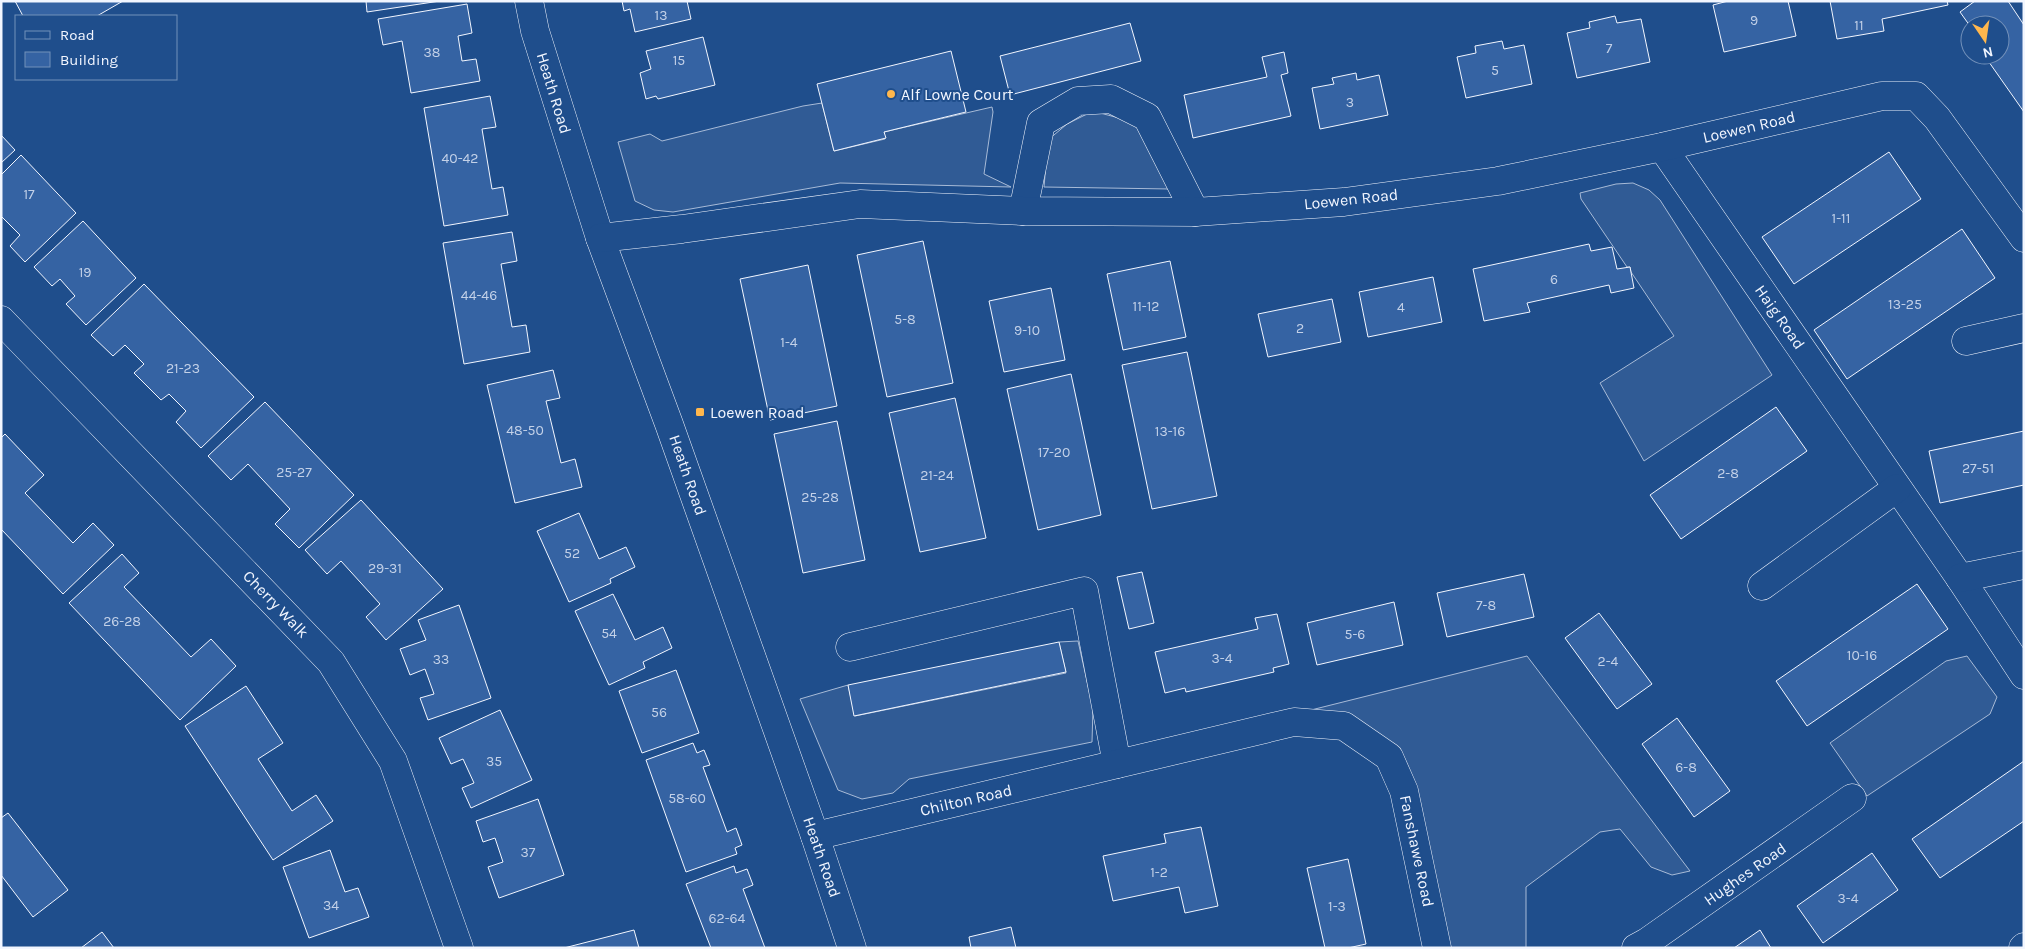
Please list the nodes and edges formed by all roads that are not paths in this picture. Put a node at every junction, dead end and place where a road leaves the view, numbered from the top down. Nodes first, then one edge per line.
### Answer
1 (529, 1) edge
2 (1662, 147) junction
3 (1023, 211) junction
4 (1195, 212) junction
5 (600, 238) junction
6 (2024, 238) edge
7 (1, 320) edge
8 (2024, 328) edge
9 (1966, 341) dead end
10 (1897, 488) junction
11 (2024, 565) edge
12 (1960, 578) junction
13 (1762, 586) dead end
14 (850, 647) dead end
15 (2024, 675) edge
16 (1389, 757) joint
17 (1118, 764) junction
18 (1852, 798) dead end
19 (815, 836) junction
20 (459, 948) edge
21 (852, 948) edge
22 (1438, 948) edge
23 (1636, 948) edge

1 - 5 street, Heath Road
2 - 4 street, Loewen Road
2 - 6 street, Loewen Road
2 - 10 street, Haig Road
3 - 4 street, Loewen Road
3 - 4 street
3 - 5 street, Loewen Road
5 - 19 street, Heath Road
7 - 20 street, Cherry Walk
8 - 9 street
10 - 12 street, Haig Road
10 - 13 street
11 - 12 street
12 - 15 street, Haig Road
14 - 17 street
16 - 17 street, Chilton Road
16 - 22 street, Fanshawe Road
17 - 19 street, Chilton Road
18 - 23 street, Hughes Road
19 - 21 street, Heath Road

